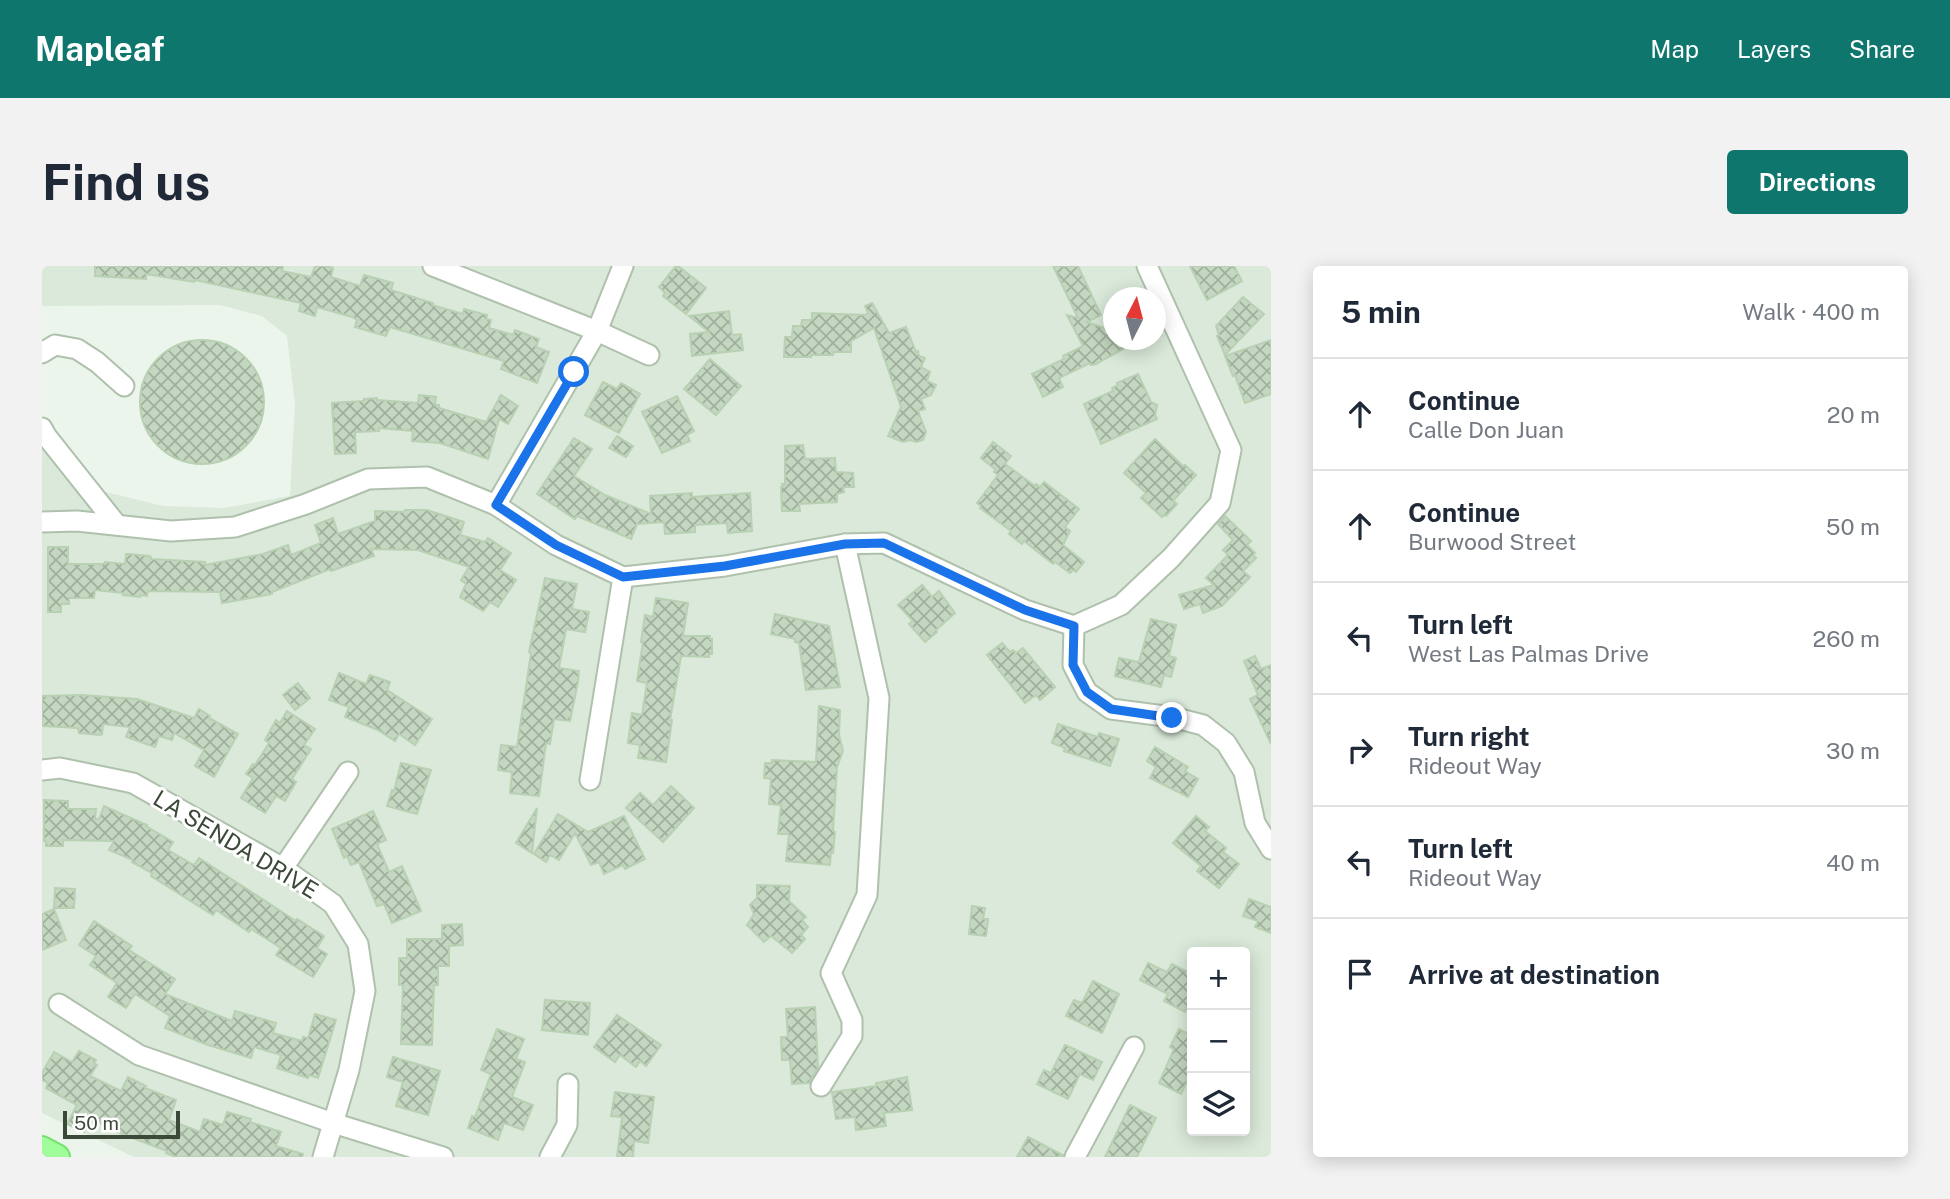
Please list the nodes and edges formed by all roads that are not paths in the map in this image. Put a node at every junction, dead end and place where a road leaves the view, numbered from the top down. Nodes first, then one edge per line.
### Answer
1 (433, 266) edge
2 (623, 266) edge
3 (1147, 266) edge
4 (597, 331) junction
5 (42, 353) edge
6 (649, 355) dead end
7 (124, 386) dead end
8 (42, 428) edge
9 (496, 505) junction
10 (42, 522) edge
11 (117, 525) junction
12 (845, 544) junction
13 (623, 577) junction
14 (1074, 626) junction
15 (42, 770) edge
16 (348, 772) dead end
17 (590, 780) dead end
18 (1271, 849) edge
19 (283, 868) junction
20 (59, 1004) dead end
21 (1134, 1047) dead end
22 (568, 1084) dead end
23 (821, 1086) dead end
24 (333, 1123) junction
25 (42, 1149) edge
26 (57, 1157) edge
27 (323, 1157) edge
28 (443, 1157) edge
29 (550, 1157) edge
30 (1074, 1157) edge

1 - 4 street
2 - 4 street
3 - 14 street
4 - 6 street
4 - 9 street
5 - 7 street
8 - 11 street
9 - 11 street
9 - 13 street
10 - 11 street
12 - 13 street
12 - 14 street
12 - 23 street
13 - 17 street
14 - 18 street
15 - 19 street, LA SENDA DRIVE
16 - 19 street
19 - 24 street, LA SENDA DRIVE
20 - 24 street
21 - 30 street
22 - 29 street
24 - 27 street, LA SENDA DRIVE
24 - 28 street
25 - 26 main road

